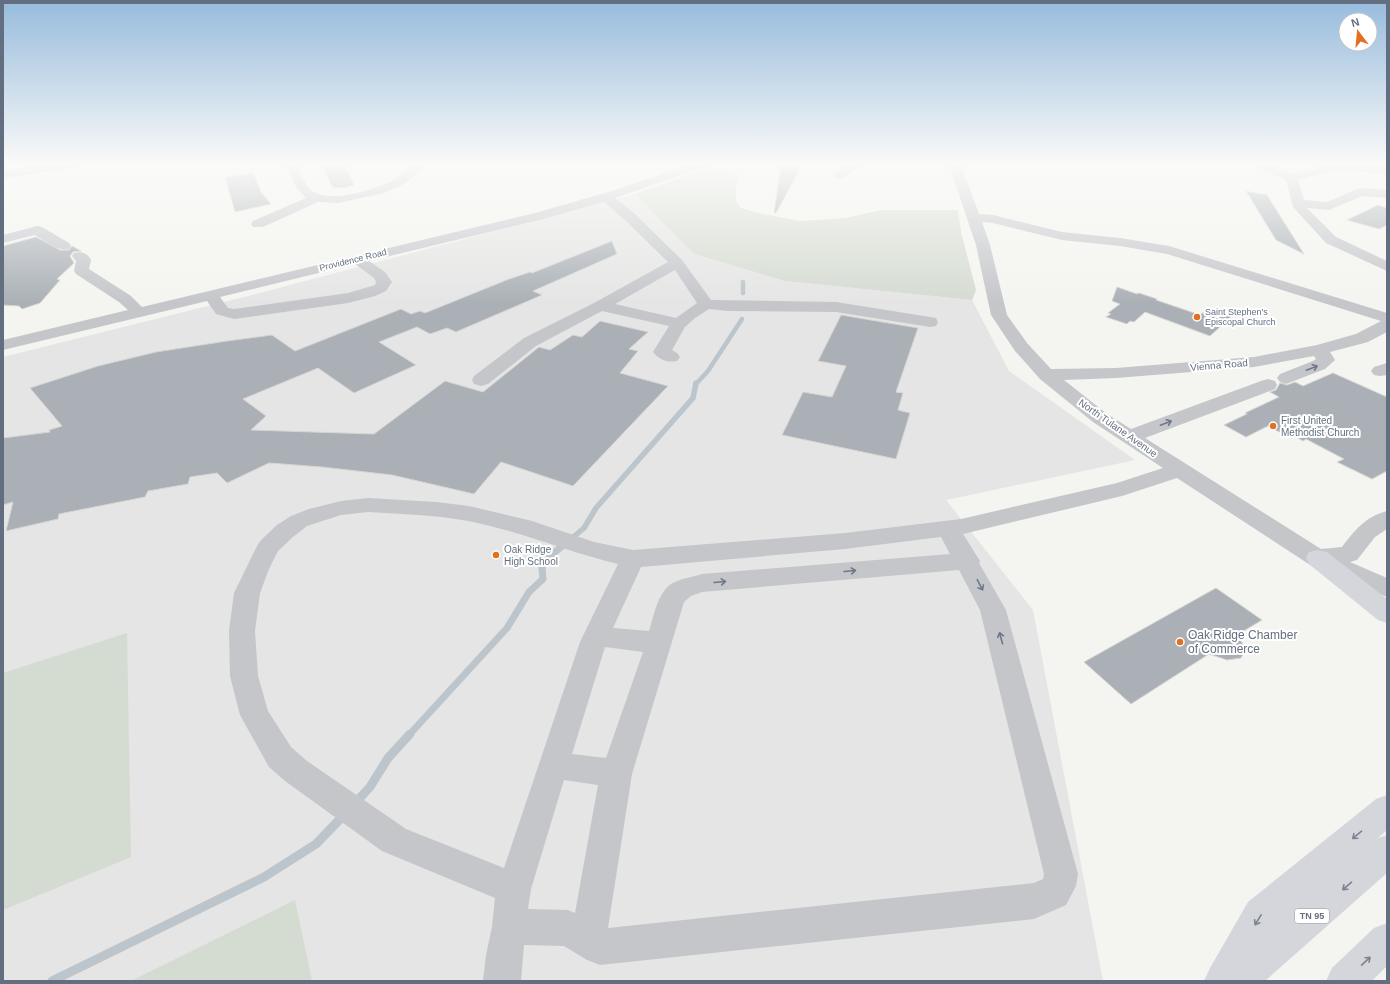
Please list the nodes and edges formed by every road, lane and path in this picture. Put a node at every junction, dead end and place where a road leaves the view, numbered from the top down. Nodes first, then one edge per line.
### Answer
1 (287, 211) edge
2 (556, 211) edge
3 (623, 211) edge
4 (972, 211) edge
5 (1303, 211) edge
6 (974, 218) junction
7 (258, 224) dead end
8 (3, 239) edge
9 (357, 259) junction
10 (677, 262) junction
11 (1387, 267) edge
12 (212, 295) junction
13 (706, 304) junction
14 (600, 306) junction
15 (139, 312) junction
16 (1387, 318) edge
17 (930, 322) dead end
18 (678, 323) junction
19 (1387, 325) edge
20 (3, 345) edge
21 (1320, 350) junction
22 (671, 357) dead end
23 (1046, 374) junction
24 (1286, 378) dead end
25 (481, 380) dead end
26 (1268, 385) dead end
27 (1129, 437) junction
28 (1178, 470) junction
29 (1387, 519) edge
30 (948, 528) junction
31 (1318, 558) junction
32 (633, 559) junction
33 (968, 561) junction
34 (1387, 588) edge
35 (1387, 604) edge
36 (1387, 613) edge
37 (596, 636) junction
38 (659, 643) junction
39 (554, 766) junction
40 (616, 774) junction
41 (1387, 810) edge
42 (1387, 851) edge
43 (514, 889) junction
44 (510, 927) junction
45 (588, 940) junction
46 (1387, 941) edge
47 (502, 981) edge
48 (1223, 981) edge
49 (1237, 981) edge
50 (1345, 981) edge

1 - 7 street
2 - 9 street, Providence Road
3 - 10 street
4 - 6 street, North Tulane Avenue
5 - 11 street
6 - 16 street
6 - 23 street, North Tulane Avenue
8 - 15 street
9 - 12 street, Providence Road
9 - 12 street
10 - 13 street
10 - 14 street
12 - 15 street, Providence Road
13 - 17 street
13 - 18 street
14 - 18 street
14 - 25 street
15 - 20 street, Providence Road
18 - 22 street
19 - 21 street, Vienna Road
21 - 23 street, Vienna Road
24 -> 21 street
23 - 27 street, North Tulane Avenue
27 -> 26 street
27 - 28 street, North Tulane Avenue
28 - 30 street
28 - 31 street, North Tulane Avenue
29 - 31 street
30 - 32 street
30 - 33 street
31 - 34 street
31 - 35 street, North Tulane Avenue
31 - 36 highway
32 - 37 street
32 - 43 street
38 -> 33 street
33 - 45 street
37 - 38 street
37 - 39 street
38 - 40 street
39 - 40 street
39 - 43 street
40 - 45 street
41 -> 48 highway
42 -> 49 highway, TN 95
43 - 44 street
44 - 45 street
44 - 47 street
50 -> 46 highway

